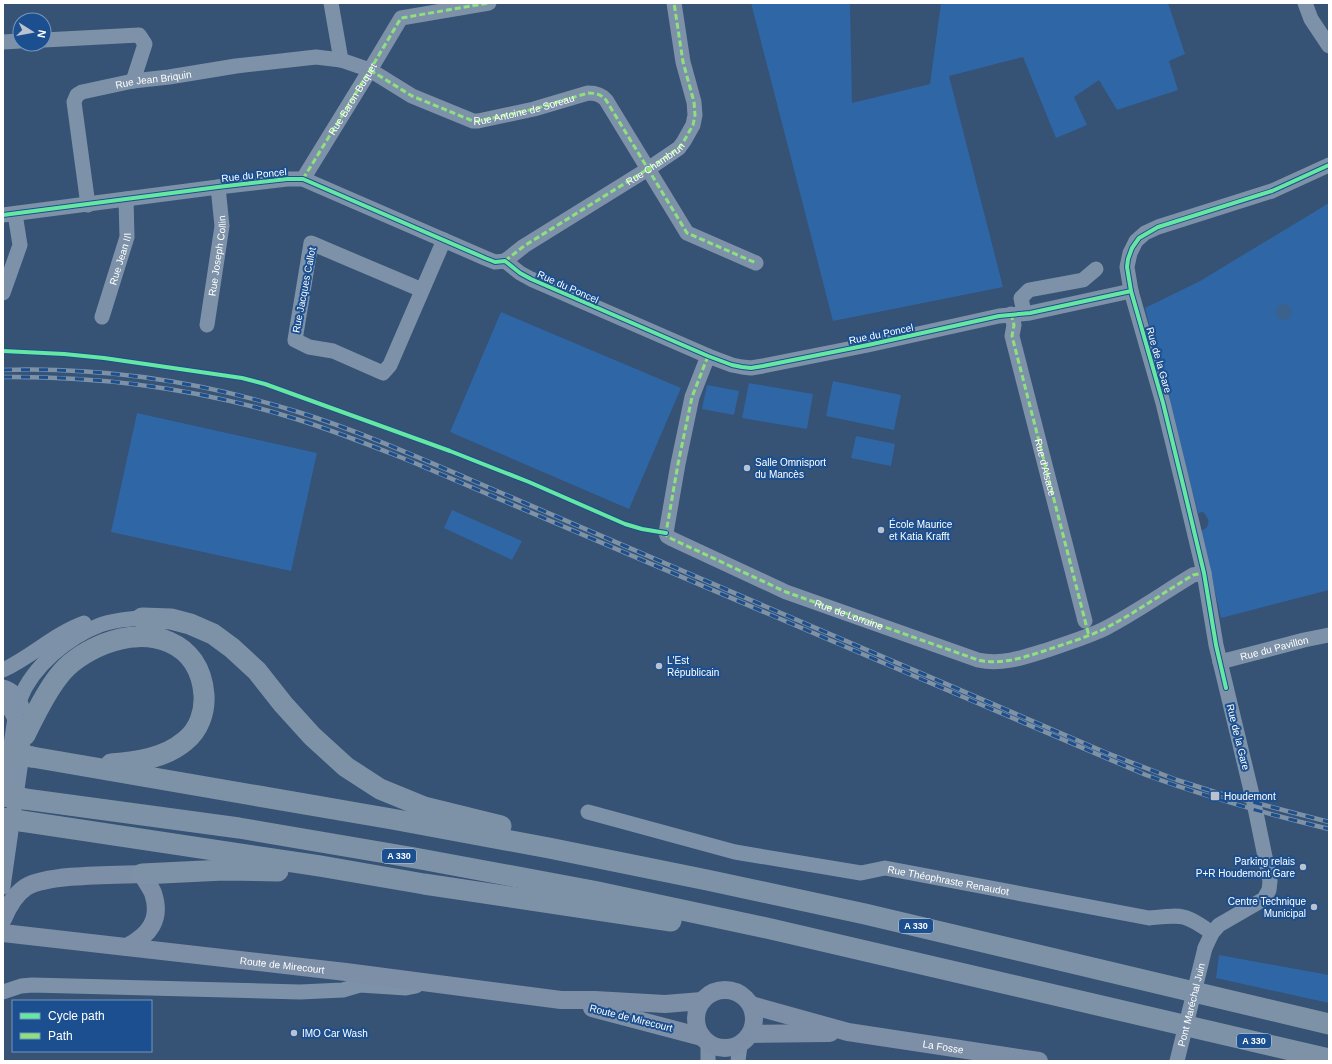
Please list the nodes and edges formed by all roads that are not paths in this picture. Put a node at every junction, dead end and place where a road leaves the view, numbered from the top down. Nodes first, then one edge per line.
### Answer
1 (331, 3) edge
2 (489, 3) edge
3 (674, 3) edge
4 (1305, 3) edge
5 (52, 40) edge
6 (1329, 46) edge
7 (341, 60) junction
8 (370, 70) junction
9 (134, 81) junction
10 (1329, 165) edge
11 (648, 168) junction
12 (303, 179) junction
13 (218, 187) junction
14 (126, 199) junction
15 (88, 204) junction
16 (9, 215) edge
17 (444, 240) junction
18 (505, 261) junction
19 (756, 263) dead end
20 (1096, 269) dead end
21 (422, 290) junction
22 (1132, 292) junction
23 (3, 293) edge
24 (1018, 313) junction
25 (102, 318) dead end
26 (207, 326) dead end
27 (708, 356) junction
28 (1204, 573) junction
29 (142, 618) joint
30 (1085, 621) dead end
31 (101, 625) junction
32 (1329, 635) edge
33 (1220, 662) junction
34 (3, 670) edge
35 (3, 687) edge
36 (3, 696) edge
37 (20, 700) junction
38 (20, 727) junction
39 (3, 753) edge
40 (80, 766) junction
41 (3, 797) edge
42 (588, 812) dead end
43 (12, 820) edge
44 (549, 848) junction
45 (142, 874) junction
46 (424, 884) junction
47 (3, 887) edge
48 (3, 920) edge
49 (771, 929) junction
50 (3, 933) edge
51 (1212, 933) junction
52 (127, 947) junction
53 (429, 983) junction
54 (3, 992) edge
55 (561, 1000) junction
56 (702, 1001) junction
57 (751, 1005) junction
58 (1329, 1024) edge
59 (848, 1032) junction
60 (705, 1040) junction
61 (743, 1047) edge
62 (1329, 1059) edge
63 (708, 1061) edge
64 (1039, 1061) edge
65 (1177, 1061) edge

1 - 7 street
2 - 8 street, Rue Baron Buquet
3 - 11 street, Rue Chambrun
4 - 6 street
5 - 9 street
7 - 8 street, Rue Jean Briquin
7 - 9 street, Rue Jean Briquin
8 - 11 street, Rue Antoine de Soreau
8 - 12 street, Rue Baron Buquet
9 - 15 street, Rue Jean Briquin
10 - 22 street, Rue de la Gare
11 - 18 street, Rue Chambrun
11 - 19 street, Rue Antoine de Soreau
12 - 13 street, Rue du Poncel
12 - 17 street, Rue du Poncel
13 - 14 street, Rue du Poncel
13 - 26 street, Rue Joseph Collin
14 - 15 street, Rue du Poncel
14 - 25 street, Rue Jean III
15 - 16 street, Rue du Poncel
16 - 23 street
17 - 18 street, Rue du Poncel
17 - 21 street, Rue Jacques Callot
18 - 27 street, Rue du Poncel
20 - 24 street, Rue d'Alsace
21 - 21 street, Rue Jacques Callot
22 - 24 street, Rue du Poncel
22 - 28 street, Rue de la Gare
24 - 27 street, Rue du Poncel
24 - 30 street, Rue d'Alsace
27 - 28 street, Rue de Lorraine
28 - 33 street, Rue de la Gare
29 - 31 street
29 - 44 highway
31 - 34 street
31 - 37 street
32 - 33 street, Rue du Pavillon
33 - 51 street, Rue de la Gare
35 - 37 street
36 - 38 street
37 - 38 street
38 - 40 highway
38 - 41 street
38 - 47 street
39 - 40 highway, A 330, bridge
40 - 44 highway, A 330
41 - 49 highway, A 330, bridge
42 - 51 street, Rue Théophraste Renaudot
43 - 46 highway
44 - 58 highway, A 330
45 - 46 highway
45 - 48 main road
45 - 52 main road
46 - 49 highway
49 - 62 highway, A 330
50 - 52 main road, Route de Mirecourt
51 - 65 street, Pont Maréchal Juin, bridge
52 - 53 main road, Route de Mirecourt
53 - 54 street
53 - 55 main road, Route de Mirecourt
55 - 56 main road, Route de Mirecourt
55 - 60 main road, Route de Mirecourt
56 - 57 main road
56 - 60 main road
57 - 59 main road, La Fosse
57 - 61 main road
59 - 61 main road, La Fosse
59 - 64 main road, La Fosse
60 - 61 main road
60 - 63 street

